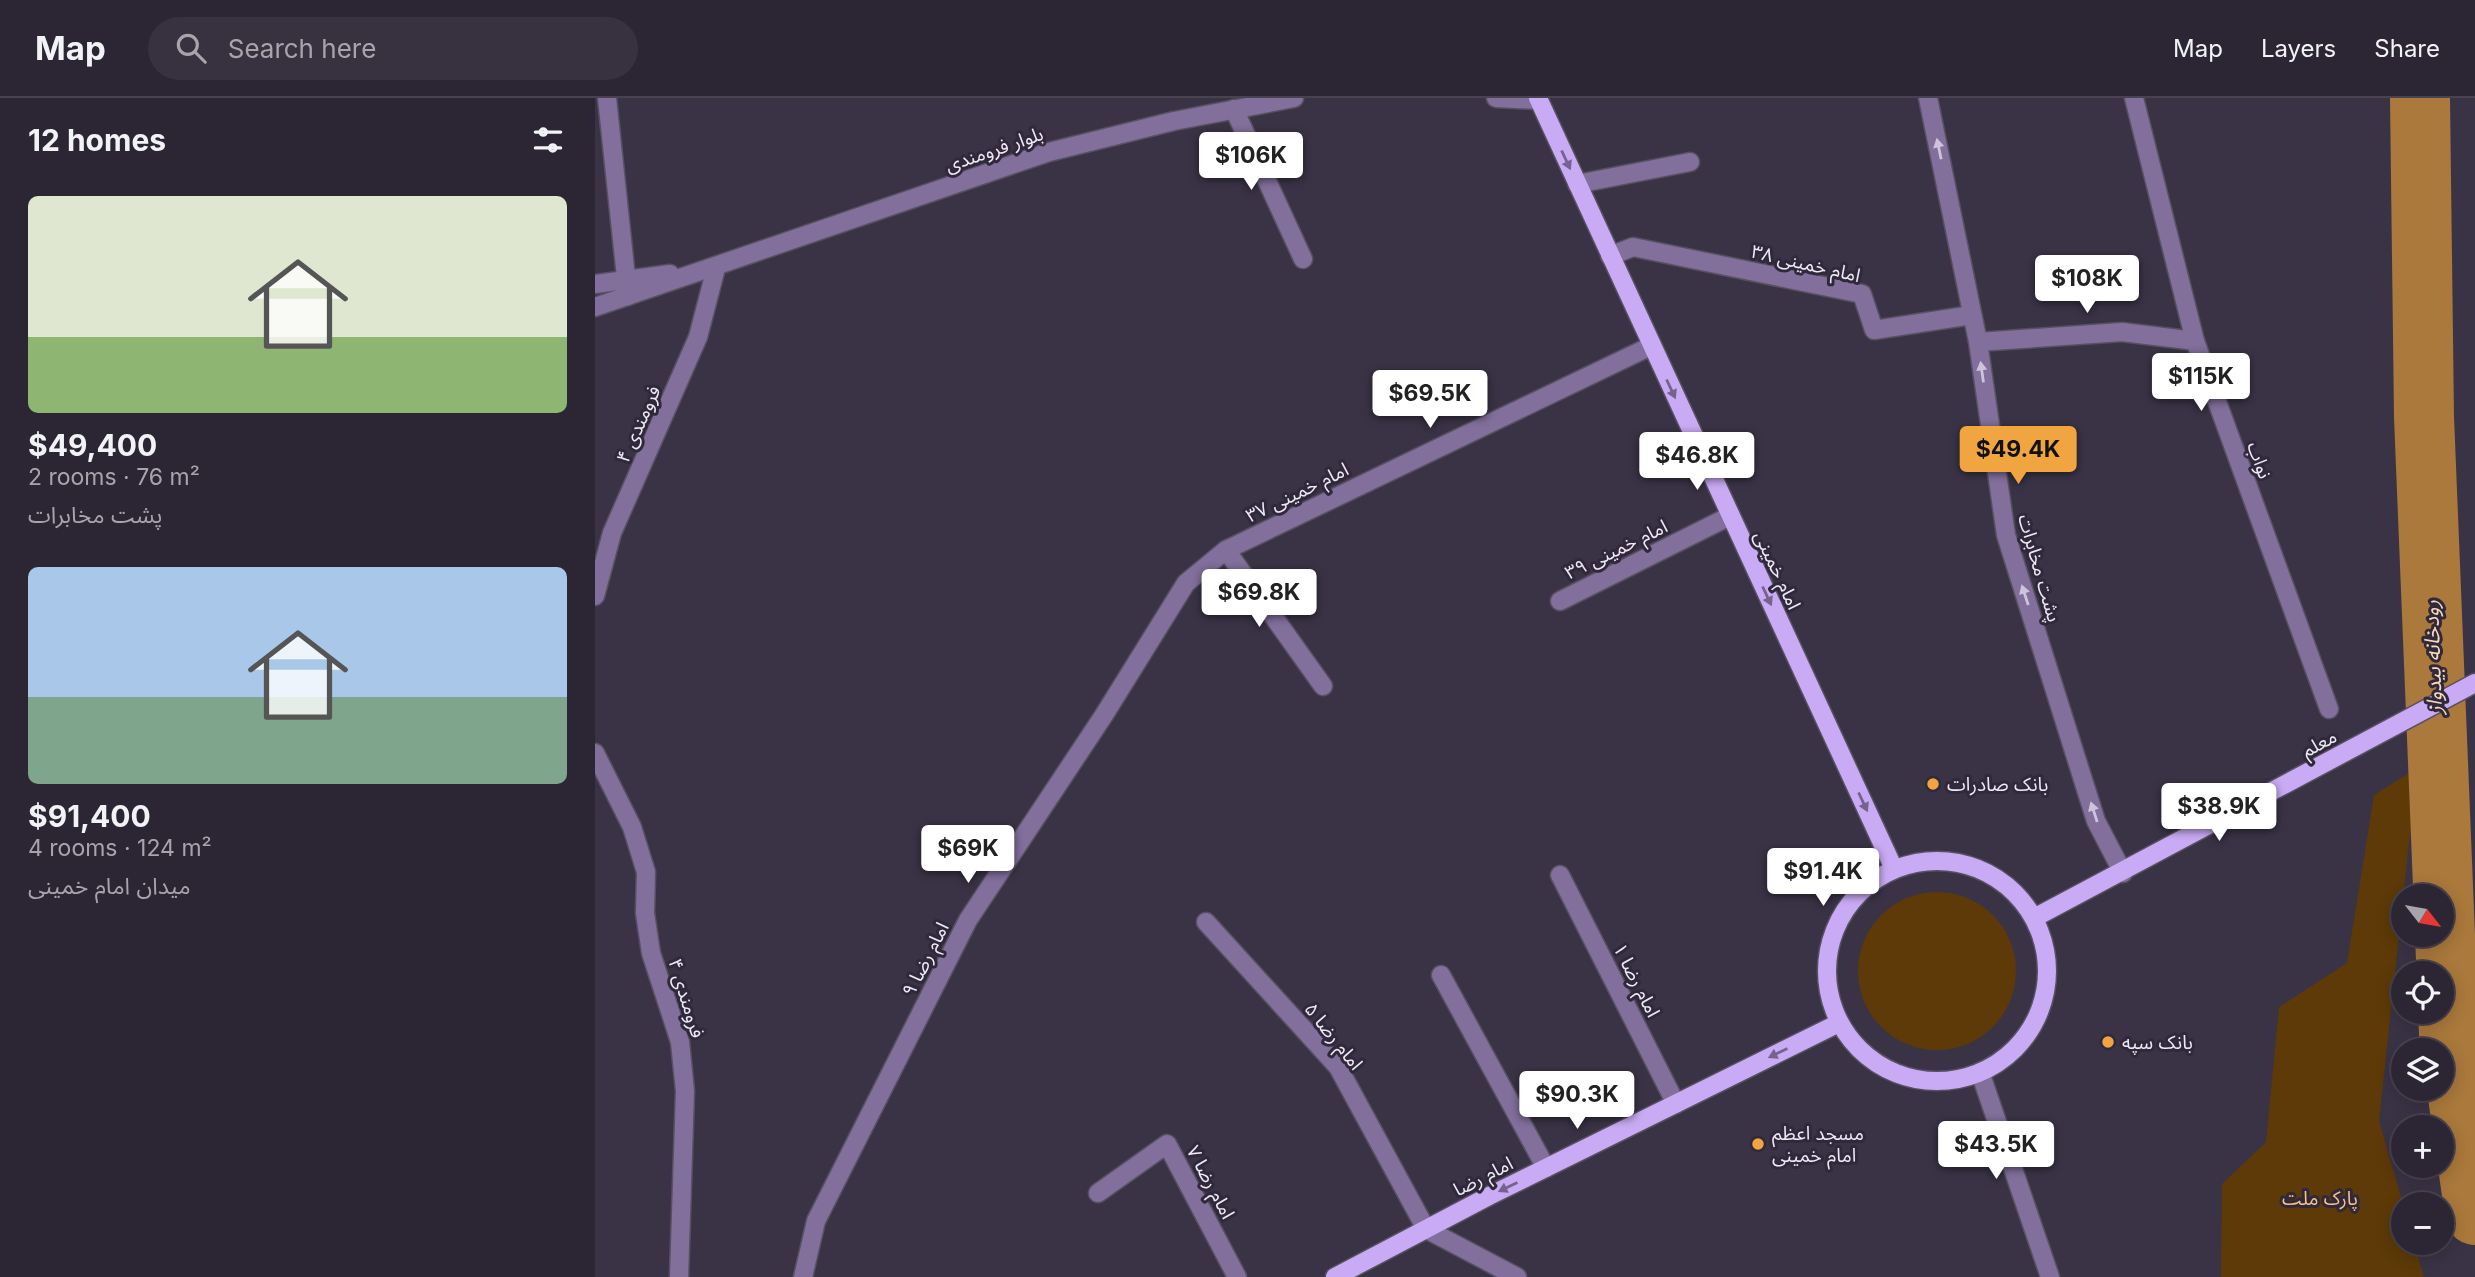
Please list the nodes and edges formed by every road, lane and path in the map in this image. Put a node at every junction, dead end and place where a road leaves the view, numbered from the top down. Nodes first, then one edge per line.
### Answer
1 (607, 98) edge
2 (1294, 98) edge
3 (1496, 98) edge
4 (1928, 98) edge
5 (2134, 98) edge
6 (1538, 99) edge
7 (1234, 109) junction
8 (1690, 162) dead end
9 (1577, 184) junction
10 (1611, 256) junction
11 (1303, 259) dead end
12 (716, 268) junction
13 (595, 284) edge
14 (627, 288) junction
15 (595, 307) edge
16 (1972, 315) junction
17 (2195, 341) junction
18 (1978, 342) junction
19 (1651, 346) junction
20 (1730, 516) junction
21 (1226, 550) junction
22 (595, 596) edge
23 (1560, 601) dead end
24 (2475, 683) edge
25 (1323, 686) dead end
26 (2329, 709) dead end
27 (595, 753) edge
28 (1894, 869) junction
29 (2123, 873) junction
30 (1560, 875) dead end
31 (2034, 918) junction
32 (1206, 922) dead end
33 (1441, 975) dead end
34 (1839, 1023) junction
35 (1980, 1072) junction
36 (1676, 1104) junction
37 (1546, 1168) junction
38 (1098, 1193) dead end
39 (1426, 1229) junction
40 (680, 1272) edge
41 (803, 1277) edge
42 (1237, 1277) edge
43 (1335, 1277) edge
44 (1517, 1277) edge
45 (2050, 1277) edge

1 - 14 street
2 - 7 street, بلوار فرومندی
3 - 6 street
16 -> 4 street, پشت مخابرات
5 - 17 street, نواب
6 -> 9 main road, امام خمینی
7 - 11 street
7 - 12 street, بلوار فرومندی
8 - 9 street
9 - 10 main road, امام خمینی
10 - 16 street, امام خمینی ۳۸
10 - 19 main road, امام خمینی
12 - 14 street, بلوار فرومندی
12 - 22 street, فرومندی ۴
13 - 14 street, بلوار فرومندی
14 - 15 street, بلوار فرومندی
16 - 18 street, پشت مخابرات
17 - 18 street
17 - 26 street, نواب
29 -> 18 street, پشت مخابرات
19 -> 20 main road, امام خمینی
19 - 21 street, امام خمینی ۳۷
20 - 23 street, امام خمینی ۳۹
20 -> 28 main road, امام خمینی
21 - 25 street
21 - 41 street, امام رضا ۹
24 - 29 main road, معلم
27 - 40 street, فرومندی ۴
28 - 31 main road
28 - 34 main road
29 - 31 main road, معلم
30 - 36 street, امام رضا ۱
31 - 35 main road
32 - 39 street, امام رضا ۵
33 - 37 street
34 - 35 main road
34 -> 36 main road, امام رضا
35 - 45 street
36 - 37 main road, امام رضا
37 -> 39 main road, امام رضا
38 - 42 street, امام رضا ۷
39 - 43 main road, امام رضا
39 - 44 street

